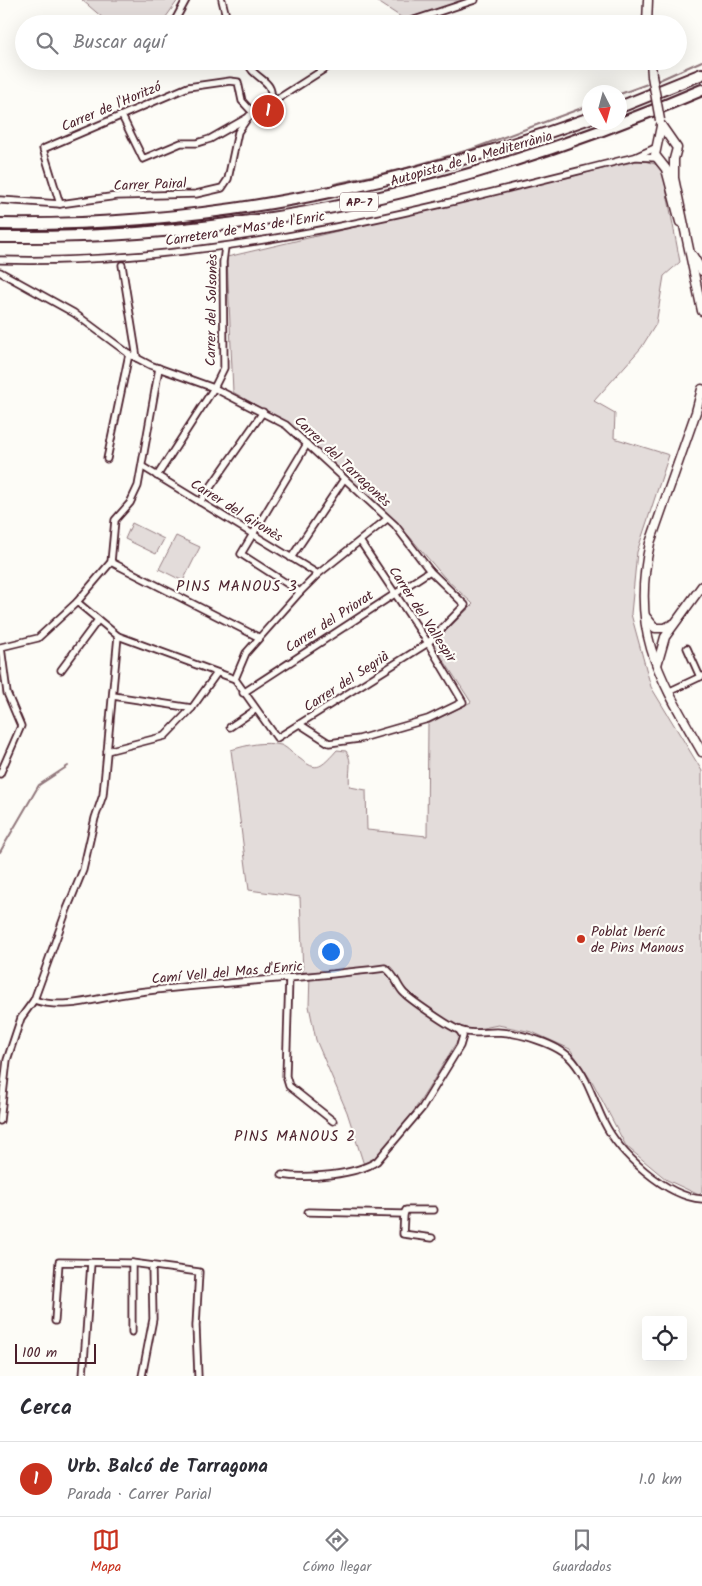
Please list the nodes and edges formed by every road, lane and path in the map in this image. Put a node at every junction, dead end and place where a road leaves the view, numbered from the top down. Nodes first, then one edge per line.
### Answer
1 (186, 0) edge
2 (222, 0) edge
3 (475, 0) edge
4 (648, 0) edge
5 (178, 15) edge
6 (226, 15) edge
7 (429, 15) edge
8 (647, 15) edge
9 (252, 70) edge
10 (323, 70) edge
11 (652, 70) edge
12 (702, 74) edge
13 (702, 90) edge
14 (271, 102) junction
15 (627, 104) edge
16 (252, 115) junction
17 (122, 116) junction
18 (582, 121) edge
19 (660, 123) junction
20 (672, 142) junction
21 (657, 145) junction
22 (635, 157) junction
23 (674, 159) junction
24 (660, 160) junction
25 (0, 200) edge
26 (60, 204) junction
27 (0, 224) edge
28 (685, 233) junction
29 (0, 237) edge
30 (225, 247) junction
31 (689, 250) junction
32 (0, 260) edge
33 (122, 266) dead end
34 (702, 271) edge
35 (0, 272) edge
36 (696, 282) junction
37 (702, 288) edge
38 (702, 311) edge
39 (129, 354) junction
40 (137, 358) junction
41 (159, 368) junction
42 (214, 388) junction
43 (702, 389) edge
44 (263, 412) junction
45 (308, 444) junction
46 (107, 459) dead end
47 (142, 467) junction
48 (158, 476) junction
49 (344, 479) junction
50 (200, 502) junction
51 (387, 519) junction
52 (253, 534) junction
53 (360, 541) junction
54 (292, 558) junction
55 (110, 562) junction
56 (430, 571) junction
57 (318, 574) junction
58 (702, 586) edge
59 (300, 592) junction
60 (394, 594) junction
61 (77, 602) junction
62 (644, 613) junction
63 (98, 620) junction
64 (673, 624) junction
65 (658, 628) junction
66 (118, 636) junction
67 (258, 637) junction
68 (648, 638) junction
69 (664, 638) junction
70 (428, 643) junction
71 (0, 647) edge
72 (687, 648) dead end
73 (657, 667) junction
74 (61, 670) dead end
75 (217, 673) junction
76 (701, 676) edge
77 (235, 679) junction
78 (668, 692) junction
79 (3, 693) edge
80 (243, 693) junction
81 (113, 696) junction
82 (192, 708) junction
83 (255, 710) junction
84 (301, 725) junction
85 (230, 727) dead end
86 (107, 751) junction
87 (702, 752) edge
88 (1, 772) edge
89 (289, 978) junction
90 (34, 1000) junction
91 (459, 1030) junction
92 (0, 1122) edge
93 (333, 1122) dead end
94 (282, 1175) dead end
95 (702, 1199) edge
96 (434, 1210) dead end
97 (308, 1212) dead end
98 (404, 1214) junction
99 (432, 1238) dead end
100 (91, 1263) junction
101 (132, 1263) junction
102 (152, 1266) junction
103 (55, 1321) dead end
104 (132, 1332) dead end
105 (83, 1376) edge
106 (142, 1376) edge
107 (198, 1376) edge

1 - 5 street
2 - 6 street
3 - 7 street
4 - 8 main road
9 - 14 street
10 - 14 street
11 - 19 main road, bridge
12 - 15 highway
13 - 29 highway, Autopista de la Mediterrània / AP-7
14 - 16 street
16 - 17 street, Carrer de l'Horitzó
16 - 17 street
16 - 26 street, Carrer Pairal
17 - 26 street, Carrer de l'Horitzó
18 - 27 highway, Autopista de la Mediterrània / AP-7
19 - 20 main road
19 - 21 main road
20 - 21 main road
20 - 23 main road
21 - 22 street
21 - 24 main road
22 - 24 street
22 - 30 street, Carretera de Mas de l'Enric
23 - 24 main road
23 - 28 main road
24 - 28 main road
25 - 26 street, Carrer Pairal
28 - 31 main road
30 - 32 street, Carretera de Mas de l'Enric
30 - 42 street, Carrer del Solsonès
31 - 34 main road
31 - 36 main road
33 - 40 street
35 - 39 street, Carrer del Tarragonès
36 - 37 main road
36 - 38 main road
39 - 40 street, Carrer del Tarragonès
39 - 46 street
40 - 41 street, Carrer del Tarragonès
41 - 42 street, Carrer del Tarragonès
41 - 47 street
42 - 44 street, Carrer del Tarragonès
42 - 48 street, Carrer del Solsonès
43 - 62 main road
44 - 45 street, Carrer del Tarragonès
44 - 50 street
45 - 49 street, Carrer del Tarragonès
45 - 52 street
47 - 48 street, Carrer del Gironès
47 - 55 street
48 - 50 street, Carrer del Gironès
49 - 51 street, Carrer del Tarragonès
49 - 54 street
50 - 52 street, Carrer del Gironès
51 - 53 street
51 - 56 street, Carrer del Tarragonès
52 - 54 street, Carrer del Gironès
52 - 59 street
53 - 57 street
53 - 60 street, Carrer del Vallespir
54 - 57 street, Carrer del Gironès
55 - 61 street
55 - 67 street
56 - 60 street, Carrer del Priorat
56 - 70 street, Carrer del Tarragonès
57 - 59 street
58 - 64 main road
59 - 67 street
60 - 70 street, Carrer del Vallespir
60 - 80 street, Carrer del Priorat
61 - 63 street
61 - 71 street
62 - 65 main road
62 - 68 main road
63 - 66 street
63 - 74 street
64 - 65 main road
64 - 69 main road
65 - 68 main road
65 - 69 main road
66 - 75 street
66 - 81 street
67 - 77 street
68 - 69 main road
68 - 73 main road
69 - 73 main road
70 - 84 street, Carrer del Segrià
70 - 84 street, Carrer del Vallespir
71 - 79 street
72 - 76 street
73 - 78 main road
75 - 77 street
75 - 82 street
76 - 78 street
77 - 80 street
78 - 87 main road
79 - 88 street
80 - 83 street
81 - 82 street
81 - 86 street
82 - 86 street
83 - 84 street, Carrer del Segrià
83 - 85 street
86 - 90 street
89 - 90 street, Camí Vell del Mas d'Enric
89 - 91 street, Camí Vell del Mas d'Enric
89 - 93 street
90 - 92 street
91 - 94 street
91 - 95 street, Camí Vell del Mas d'Enric
96 - 98 street
97 - 98 street
98 - 99 street
100 - 101 street
100 - 103 street
100 - 105 street
101 - 102 street
101 - 104 street
102 - 106 street
102 - 107 street

